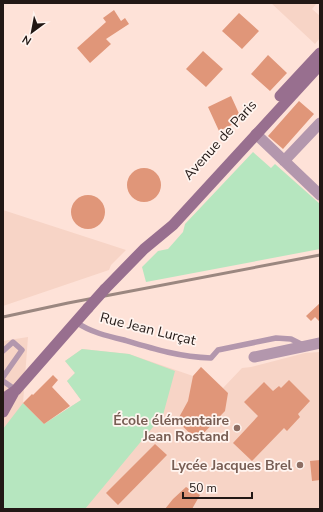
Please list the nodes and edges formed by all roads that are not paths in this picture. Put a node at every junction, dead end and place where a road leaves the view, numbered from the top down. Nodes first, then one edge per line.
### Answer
1 (320, 53) edge
2 (320, 65) edge
3 (320, 123) edge
4 (256, 134) junction
5 (284, 161) junction
6 (320, 195) edge
7 (144, 249) junction
8 (76, 322) junction
9 (320, 343) edge
10 (305, 346) junction
11 (3, 351) edge
12 (254, 357) dead end
13 (3, 377) edge
14 (3, 381) edge
15 (16, 390) junction
16 (3, 399) edge
17 (3, 412) edge

1 - 7 main road, Avenue de Paris
2 - 4 main road, Avenue de Paris
3 - 5 street
4 - 5 street
4 - 7 main road, Avenue de Paris
5 - 6 street
7 - 8 main road, Avenue de Paris, bridge
8 - 10 lane, Rue Jean Lurçat
8 - 15 main road, Avenue de Paris
9 - 10 street
10 - 12 street
11 - 13 lane
14 - 15 lane
15 - 16 main road
15 - 17 main road

